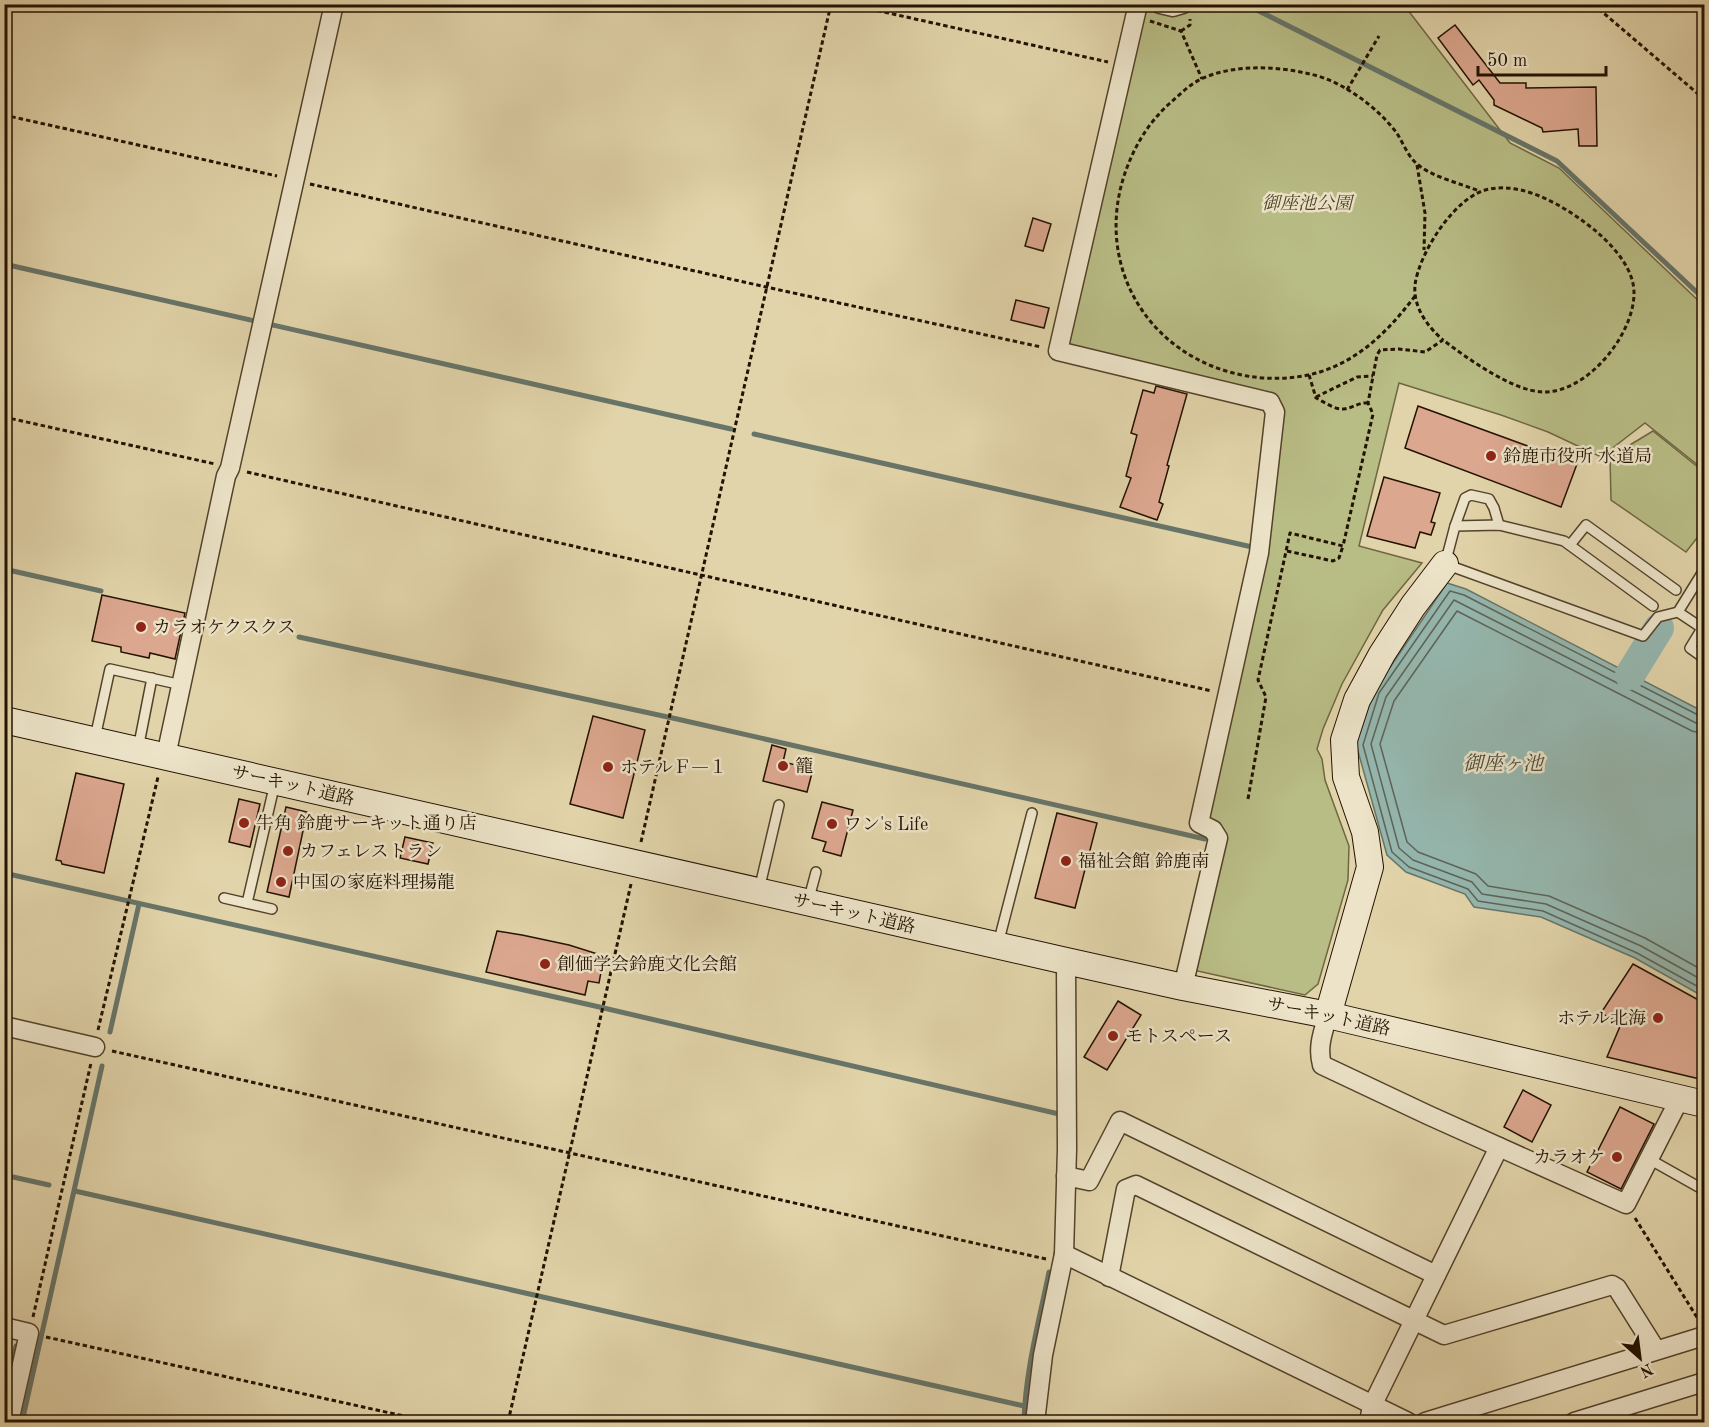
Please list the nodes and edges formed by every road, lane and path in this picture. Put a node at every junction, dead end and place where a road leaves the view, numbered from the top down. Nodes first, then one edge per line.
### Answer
1 (334, 4) edge
2 (831, 4) edge
3 (848, 4) edge
4 (1160, 4) edge
5 (1183, 4) edge
6 (1593, 4) edge
7 (1136, 11) edge
8 (1379, 36) dead end
9 (1124, 66) junction
10 (1202, 79) junction
11 (1347, 90) junction
12 (1704, 99) edge
13 (4, 115) edge
14 (1417, 164) junction
15 (294, 180) junction
16 (1479, 191) junction
17 (1424, 252) junction
18 (766, 287) junction
19 (1416, 295) junction
20 (1443, 340) junction
21 (1373, 342) junction
22 (1380, 350) junction
23 (1058, 351) junction
24 (1309, 375) junction
25 (1373, 376) junction
26 (1316, 398) junction
27 (1368, 403) junction
28 (4, 417) edge
29 (230, 468) junction
30 (1499, 525) junction
31 (1455, 526) junction
32 (1570, 545) junction
33 (1343, 546) junction
34 (1286, 551) junction
35 (1445, 564) junction
36 (1704, 570) edge
37 (703, 574) junction
38 (1676, 590) dead end
39 (1653, 606) dead end
40 (1678, 612) junction
41 (1703, 626) edge
42 (1704, 658) edge
43 (152, 678) junction
44 (173, 683) dead end
45 (1228, 695) junction
46 (4, 720) edge
47 (95, 740) junction
48 (137, 750) junction
49 (166, 756) junction
50 (276, 781) junction
51 (1248, 799) dead end
52 (779, 805) dead end
53 (1032, 813) dead end
54 (636, 863) junction
55 (816, 872) dead end
56 (758, 891) junction
57 (224, 898) dead end
58 (808, 902) junction
59 (247, 903) junction
60 (272, 909) dead end
61 (998, 946) junction
62 (1066, 961) junction
63 (1183, 987) junction
64 (1328, 1015) junction
65 (4, 1026) edge
66 (95, 1047) junction
67 (1692, 1101) edge
68 (1499, 1147) junction
69 (571, 1152) junction
70 (1649, 1159) junction
71 (1066, 1176) junction
72 (1704, 1190) edge
73 (1626, 1204) junction
74 (1063, 1258) junction
75 (1436, 1275) junction
76 (1109, 1277) junction
77 (1413, 1321) junction
78 (4, 1327) edge
79 (1701, 1328) edge
80 (29, 1333) junction
81 (52, 1338) dead end
82 (1656, 1350) junction
83 (1704, 1382) edge
84 (1370, 1414) edge
85 (1582, 1421) edge
86 (9, 1422) edge
87 (431, 1422) edge
88 (508, 1422) edge
89 (1035, 1422) edge
90 (1408, 1422) edge
91 (1425, 1422) edge

1 - 15 street
2 - 18 path
3 - 9 path
4 - 5 street
6 - 12 path
7 - 9 street
7 - 10 path
8 - 11 path
9 - 23 street
10 - 11 path
10 - 24 path
11 - 14 path
13 - 15 path
14 - 16 path
14 - 17 path
15 - 18 path
15 - 29 street
16 - 17 path
16 - 20 path
17 - 19 path
18 - 23 path
18 - 37 path
19 - 20 path
19 - 21 path
20 - 22 path
21 - 22 path
21 - 24 path
22 - 25 path
23 - 45 street
24 - 26 path
25 - 26 path
25 - 27 path
26 - 27 path
27 - 33 path
28 - 29 path
29 - 37 path
29 - 49 street
30 - 31 lane
30 - 31 lane
30 - 32 lane
31 - 35 lane
32 - 38 lane
32 - 39 lane
33 - 34 path
33 - 34 path
34 - 51 path
35 - 40 lane
35 - 64 street
36 - 40 lane
37 - 45 path
37 - 54 path
40 - 41 lane
41 - 42 lane
43 - 44 lane
43 - 47 lane
43 - 48 lane
45 - 63 street
46 - 47 street, サーキット道路
47 - 48 street, サーキット道路
48 - 49 street, サーキット道路
49 - 50 street, サーキット道路
49 - 66 path
50 - 54 street, サーキット道路
50 - 59 lane
52 - 56 lane
53 - 61 lane
54 - 56 street, サーキット道路
54 - 69 path
55 - 58 lane
56 - 58 street, サーキット道路
57 - 59 lane
58 - 61 street, サーキット道路
59 - 60 lane
61 - 62 street, サーキット道路
62 - 63 street, サーキット道路
62 - 71 street
63 - 64 street, サーキット道路
64 - 67 street, サーキット道路
64 - 68 street
65 - 66 street
66 - 69 path
66 - 80 path
67 - 70 street
68 - 73 street
68 - 75 street
69 - 74 path
69 - 88 path
70 - 72 lane
70 - 73 street
71 - 74 street
71 - 75 street
73 - 79 path
74 - 76 street
74 - 89 street
75 - 77 street
76 - 77 street
76 - 84 street
77 - 82 street
77 - 84 street
78 - 80 street
79 - 82 street
80 - 86 street
81 - 87 path
82 - 91 street
83 - 85 street
84 - 90 street

